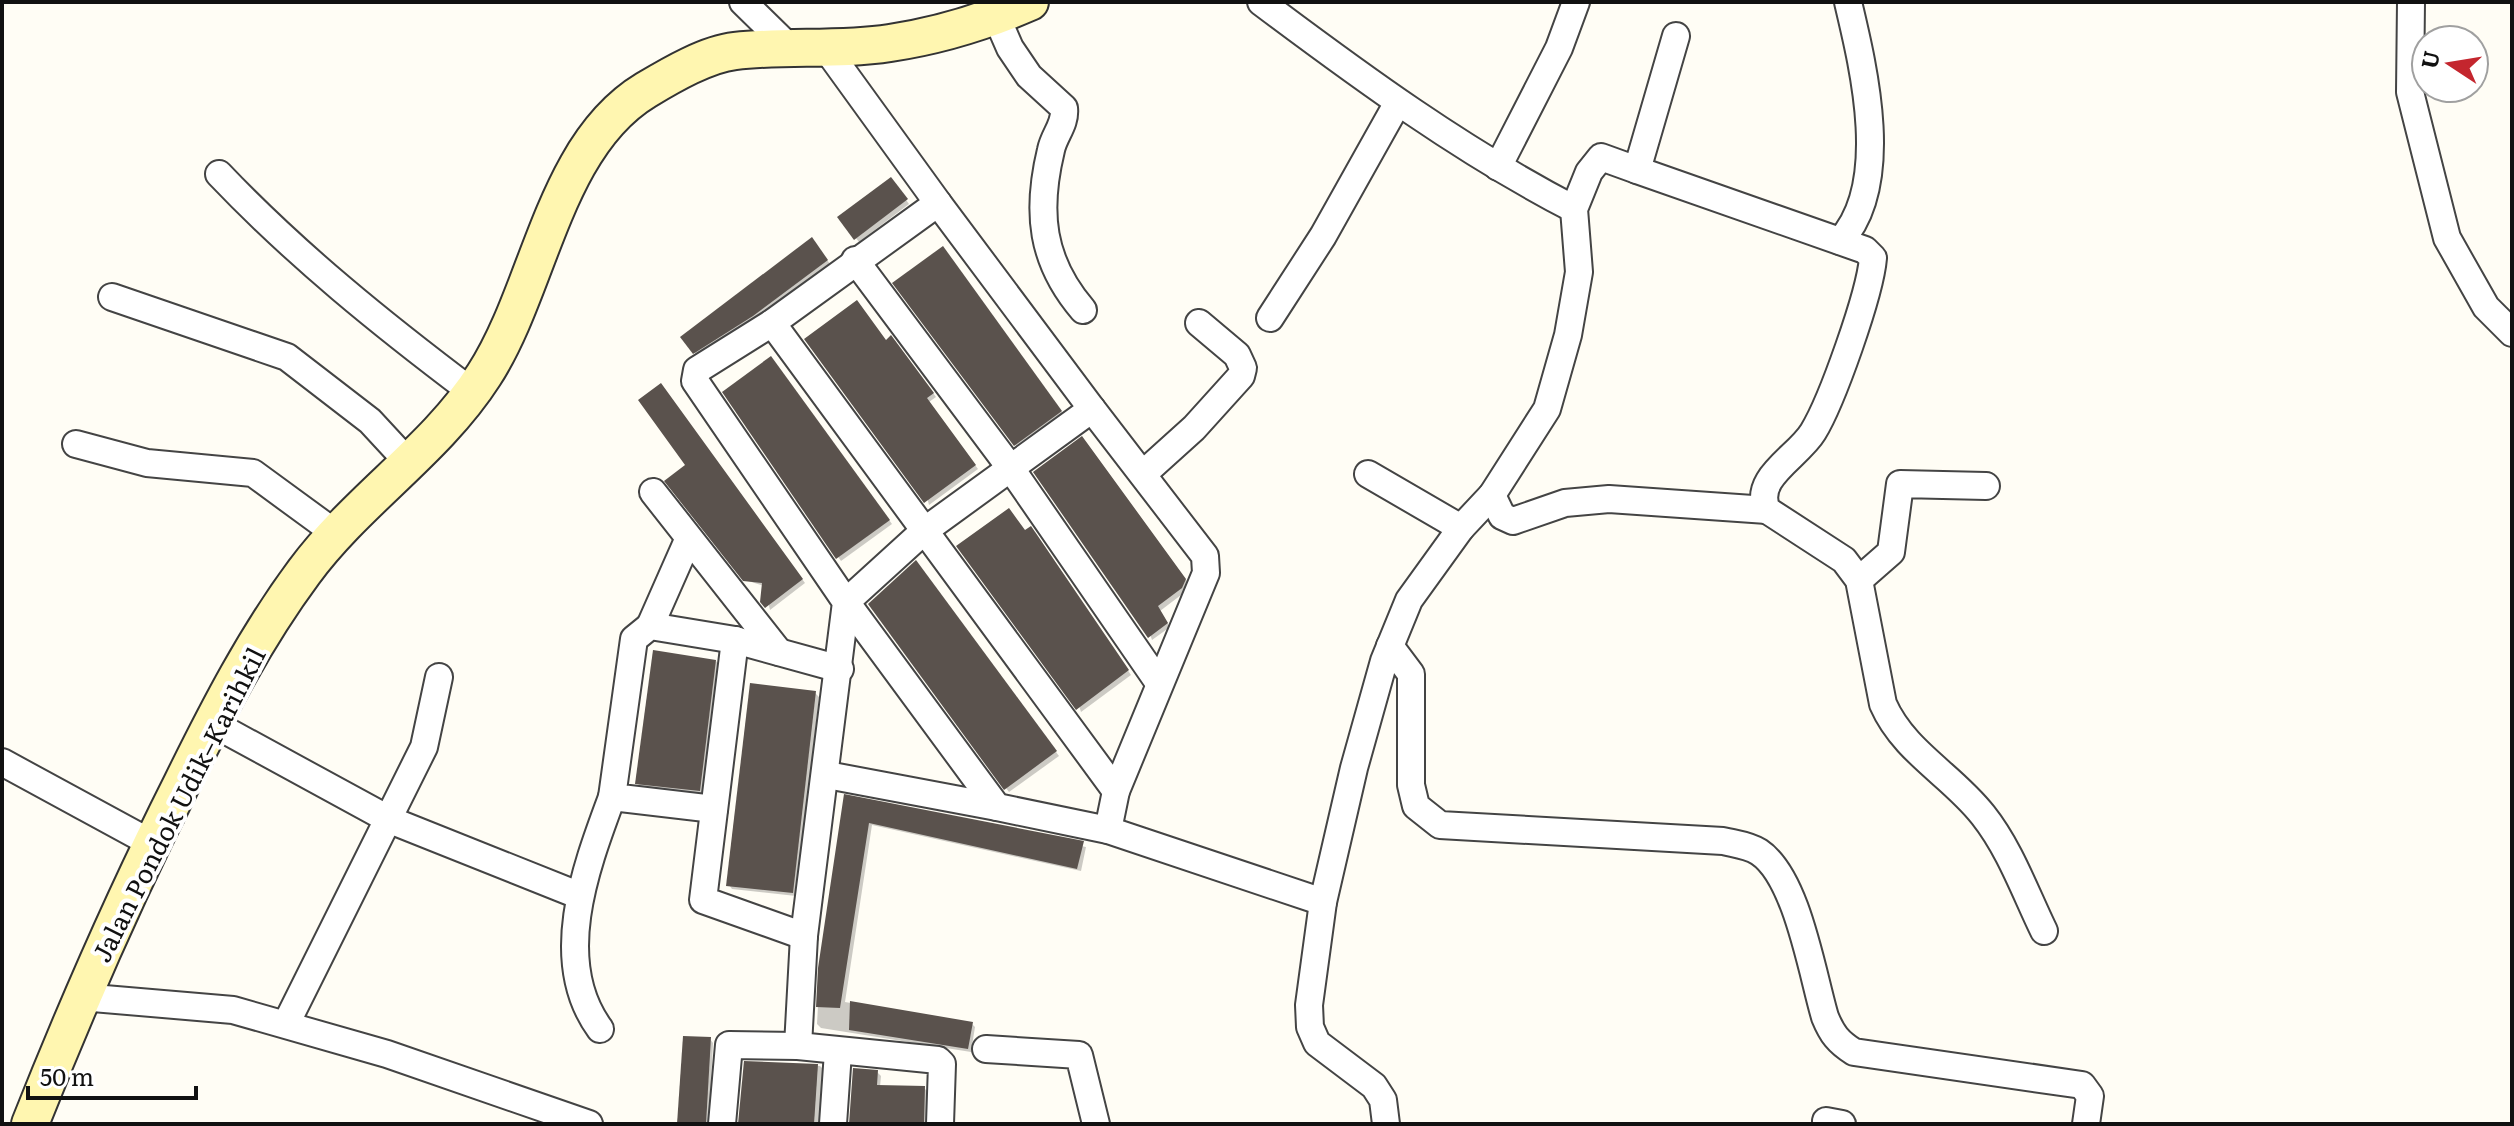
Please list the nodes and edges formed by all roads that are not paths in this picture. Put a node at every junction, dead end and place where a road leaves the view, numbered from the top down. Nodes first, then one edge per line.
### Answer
1 (743, 2) edge
2 (1030, 2) edge
3 (1261, 2) edge
4 (1576, 2) edge
5 (1848, 2) edge
6 (2411, 2) edge
7 (996, 16) junction
8 (1676, 36) dead end
9 (808, 48) junction
10 (1397, 104) junction
11 (1498, 167) junction
12 (1637, 170) junction
13 (219, 174) dead end
14 (938, 203) junction
15 (1574, 209) junction
16 (1840, 241) junction
17 (855, 260) junction
18 (112, 297) dead end
19 (1083, 310) dead end
20 (1270, 318) dead end
21 (772, 323) junction
22 (1199, 323) dead end
23 (2512, 333) edge
24 (472, 392) junction
25 (1092, 409) junction
26 (76, 444) dead end
27 (407, 461) junction
28 (1012, 470) junction
29 (1143, 474) junction
30 (1368, 474) dead end
31 (1986, 486) dead end
32 (653, 492) dead end
33 (1492, 495) junction
34 (1767, 510) junction
35 (1461, 528) junction
36 (924, 531) junction
37 (335, 533) junction
38 (688, 540) junction
39 (1859, 580) junction
40 (846, 602) junction
41 (650, 626) junction
42 (735, 640) junction
43 (1390, 646) junction
44 (779, 652) junction
45 (840, 669) junction
46 (439, 677) dead end
47 (1159, 683) junction
48 (212, 723) junction
49 (2, 762) edge
50 (827, 775) junction
51 (1116, 791) junction
52 (612, 797) junction
53 (997, 807) junction
54 (714, 809) junction
55 (390, 820) junction
56 (1108, 830) junction
57 (151, 843) junction
58 (578, 895) junction
59 (1323, 902) junction
60 (2044, 931) dead end
61 (804, 936) junction
62 (81, 997) junction
63 (286, 1024) junction
64 (600, 1029) dead end
65 (798, 1046) junction
66 (986, 1049) dead end
67 (838, 1052) junction
68 (30, 1124) edge
69 (589, 1124) edge
70 (722, 1124) edge
71 (833, 1124) edge
72 (940, 1124) edge
73 (1096, 1124) edge
74 (1386, 1124) edge
75 (2086, 1124) edge

1 - 9 street
2 - 7 street, Jalan Pondok Udik–Karihkil
3 - 10 street
4 - 11 street
5 - 16 street
6 - 23 street
7 - 9 street, Jalan Pondok Udik–Karihkil
7 - 19 street
8 - 12 street
9 - 14 street
9 - 24 street, Jalan Pondok Udik–Karihkil
10 - 11 street
10 - 20 street
11 - 15 street
12 - 15 street
12 - 16 street
13 - 24 street
14 - 17 street
14 - 25 street
15 - 33 street
16 - 34 street
17 - 21 street
17 - 28 street
18 - 27 street
21 - 36 street
21 - 40 street
22 - 29 street
24 - 27 street, Jalan Pondok Udik–Karihkil
25 - 28 street
25 - 29 street
26 - 37 street
27 - 37 street, Jalan Pondok Udik–Karihkil
28 - 36 street
28 - 47 street
29 - 47 street
30 - 35 street
31 - 39 street
32 - 38 street
33 - 34 street
33 - 35 street
34 - 39 street
35 - 43 street
36 - 40 street
36 - 51 street
37 - 48 street, Jalan Pondok Udik–Karihkil
38 - 41 street
38 - 44 street
39 - 60 street
40 - 45 street
40 - 53 street
41 - 42 street
41 - 52 street
42 - 44 street
42 - 54 street
43 - 59 street
43 - 75 street
44 - 45 street
45 - 50 street
46 - 55 street
47 - 51 street
48 - 55 street
48 - 57 street, Jalan Pondok Udik–Karihkil
49 - 57 street
50 - 53 street
50 - 61 street
51 - 56 street
52 - 54 street
52 - 58 street
53 - 56 street
54 - 61 street
55 - 58 street
55 - 63 street
56 - 59 street
57 - 62 street, Jalan Pondok Udik–Karihkil
58 - 64 street
59 - 74 street
61 - 65 street
62 - 63 street
62 - 68 street, Jalan Pondok Udik–Karihkil
63 - 69 street
65 - 67 street
65 - 70 street
66 - 73 street
67 - 71 street
67 - 72 street

